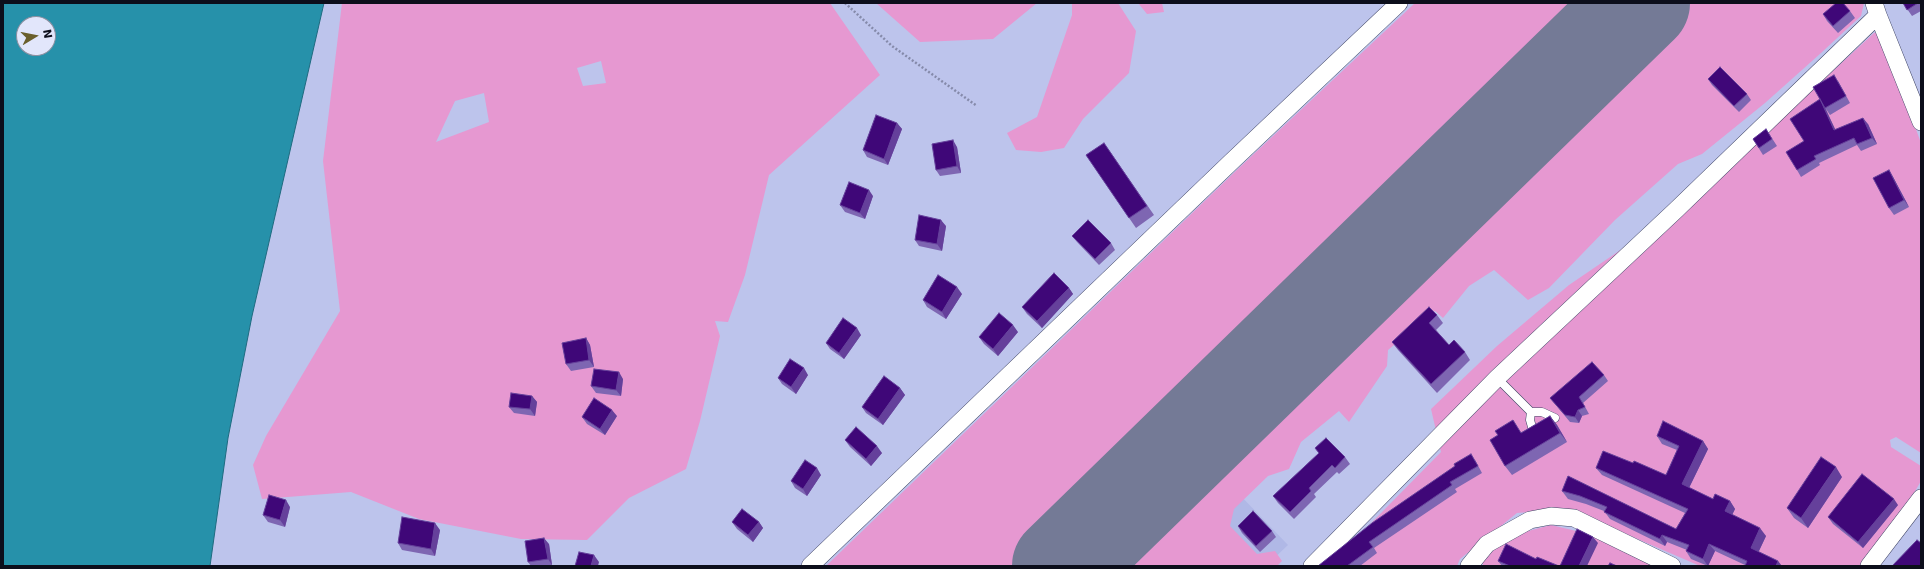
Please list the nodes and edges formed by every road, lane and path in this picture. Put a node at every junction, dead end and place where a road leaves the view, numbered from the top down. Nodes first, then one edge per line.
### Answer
1 (845, 3) edge
2 (1399, 3) edge
3 (1876, 9) edge
4 (977, 106) dead end
5 (1921, 122) edge
6 (1498, 378) junction
7 (1531, 412) junction
8 (1555, 418) dead end
9 (1534, 434) edge
10 (1921, 498) edge
11 (810, 566) edge
12 (1312, 566) edge
13 (1469, 566) edge
14 (1672, 566) edge
15 (1869, 566) edge

1 - 4 path
2 - 11 street
3 - 5 street
3 - 6 street
6 - 7 lane
6 - 12 street
7 - 8 lane
7 - 9 lane
10 - 15 street
13 - 14 street

